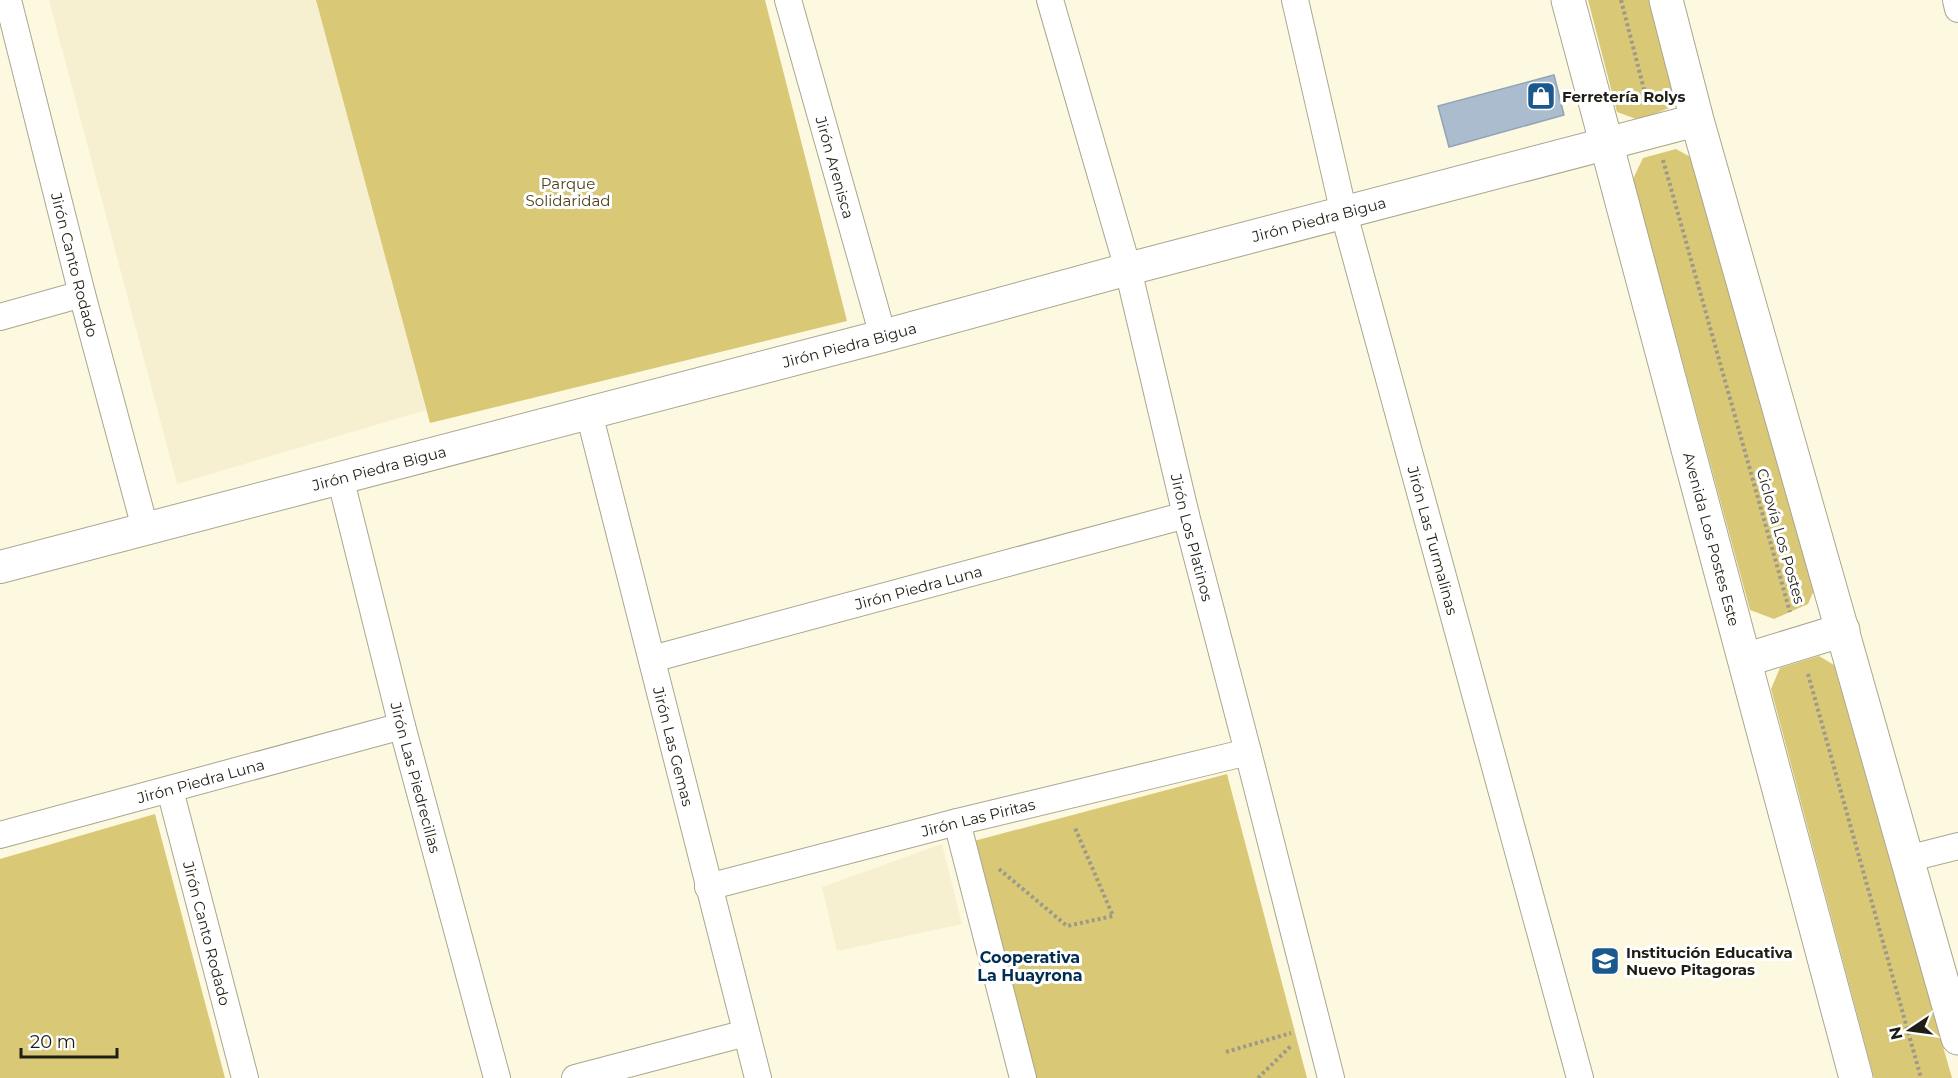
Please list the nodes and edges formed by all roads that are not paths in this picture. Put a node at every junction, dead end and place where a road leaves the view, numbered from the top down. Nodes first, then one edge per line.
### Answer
1 (8, 0) edge
2 (788, 0) edge
3 (1050, 0) edge
4 (1294, 0) edge
5 (1568, 0) edge
6 (1666, 0) edge
7 (1956, 0) edge
8 (1958, 9) edge
9 (1698, 120) junction
10 (1605, 144) junction
11 (1344, 214) junction
12 (1128, 269) junction
13 (82, 294) junction
14 (0, 317) edge
15 (883, 336) junction
16 (590, 413) junction
17 (340, 477) junction
18 (1185, 515) junction
19 (145, 528) junction
20 (0, 567) edge
21 (1843, 630) junction
22 (652, 660) junction
23 (1745, 660) junction
24 (402, 726) junction
25 (1248, 752) junction
26 (170, 790) junction
27 (957, 822) junction
28 (0, 834) edge
29 (1958, 846) edge
30 (1907, 859) junction
31 (708, 887) junction
32 (746, 1033) junction
33 (1958, 1038) edge
34 (245, 1078) edge
35 (497, 1078) edge
36 (575, 1078) edge
37 (758, 1078) edge
38 (1023, 1078) edge
39 (1331, 1078) edge
40 (1580, 1078) edge
41 (1856, 1078) edge

1 - 13 street, Jirón Canto Rodado
2 - 15 street, Jirón Arenisca
3 - 12 street, Jirón Los Platinos
4 - 11 street, Jirón Las Turmalinas
5 - 10 main road, Avenida Los Postes Este
6 - 9 main road
7 - 8 street
9 - 10 street, Jirón Piedra Bigua
9 - 21 main road
10 - 11 street, Jirón Piedra Bigua
10 - 23 main road, Avenida Los Postes Este
11 - 12 street, Jirón Piedra Bigua
11 - 40 street, Jirón Las Turmalinas
12 - 15 street, Jirón Piedra Bigua
12 - 18 street, Jirón Los Platinos
13 - 14 street
13 - 19 street, Jirón Canto Rodado
15 - 16 street, Jirón Piedra Bigua
16 - 17 street, Jirón Piedra Bigua
16 - 22 street, Jirón Las Gemas
17 - 19 street, Jirón Piedra Bigua
17 - 24 street, Jirón Las Piedrecillas
18 - 22 street, Jirón Piedra Luna
18 - 25 street, Jirón Los Platinos
19 - 20 street, Jirón Piedra Bigua
21 - 23 main road
21 - 30 main road
22 - 31 street, Jirón Las Gemas
23 - 41 main road, Avenida Los Postes Este
24 - 26 street, Jirón Piedra Luna
24 - 35 street, Jirón Las Piedrecillas
25 - 27 street, Jirón Las Piritas
25 - 39 street, Jirón Los Platinos
26 - 28 street, Jirón Piedra Luna
26 - 34 street, Jirón Canto Rodado
27 - 31 street, Jirón Las Piritas
27 - 38 street
29 - 30 street
30 - 33 main road
31 - 32 street, Jirón Las Gemas
32 - 36 street
32 - 37 street, Jirón Las Gemas

